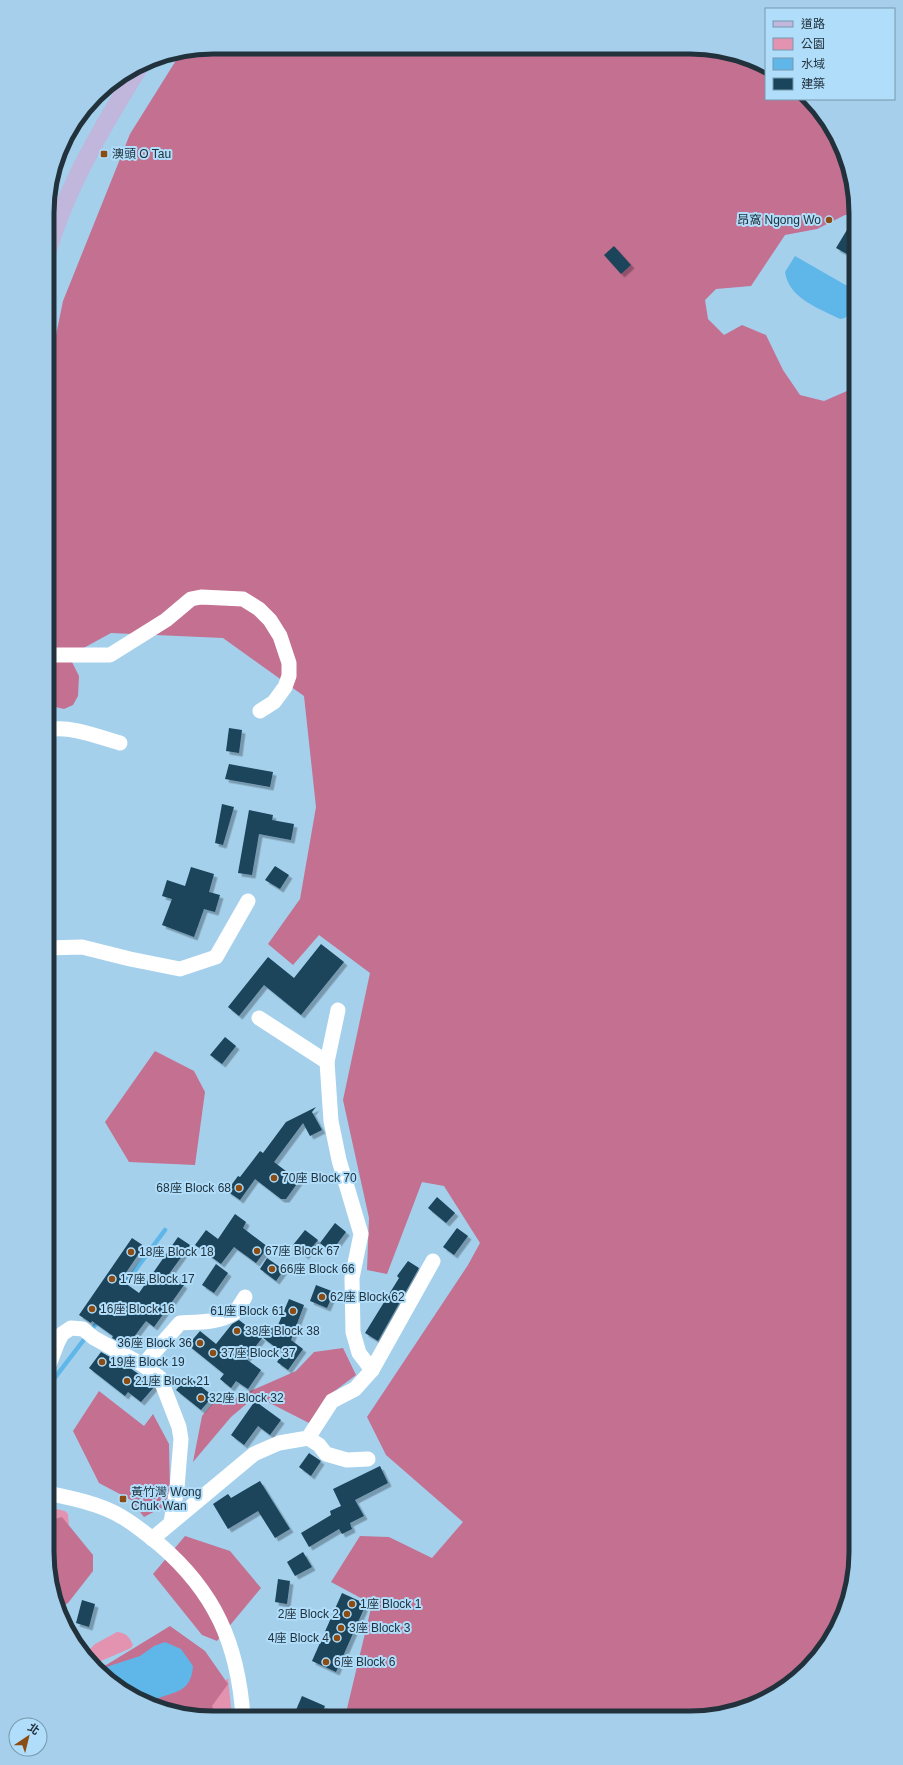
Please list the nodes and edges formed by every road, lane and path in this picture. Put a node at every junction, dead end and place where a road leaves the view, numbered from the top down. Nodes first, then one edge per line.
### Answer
1 (135, 74) edge
2 (54, 234) edge
3 (54, 655) edge
4 (110, 655) junction
5 (127, 655) dead end
6 (260, 711) dead end
7 (54, 729) edge
8 (120, 743) dead end
9 (248, 901) dead end
10 (54, 948) edge
11 (338, 1010) dead end
12 (259, 1018) dead end
13 (327, 1062) junction
14 (433, 1261) dead end
15 (245, 1297) dead end
16 (54, 1352) edge
17 (143, 1365) junction
18 (372, 1370) junction
19 (308, 1438) junction
20 (368, 1459) dead end
21 (54, 1494) edge
22 (171, 1522) junction
23 (152, 1539) junction
24 (243, 1711) edge

1 - 2 main road
3 - 4 street
4 - 5 street
4 - 6 street
7 - 8 street
9 - 10 street
11 - 13 street
12 - 13 street
13 - 18 street
14 - 18 street
15 - 17 street
16 - 17 street
17 - 22 street
18 - 19 street
19 - 20 street
19 - 22 street
21 - 23 street
22 - 23 street
23 - 24 street

